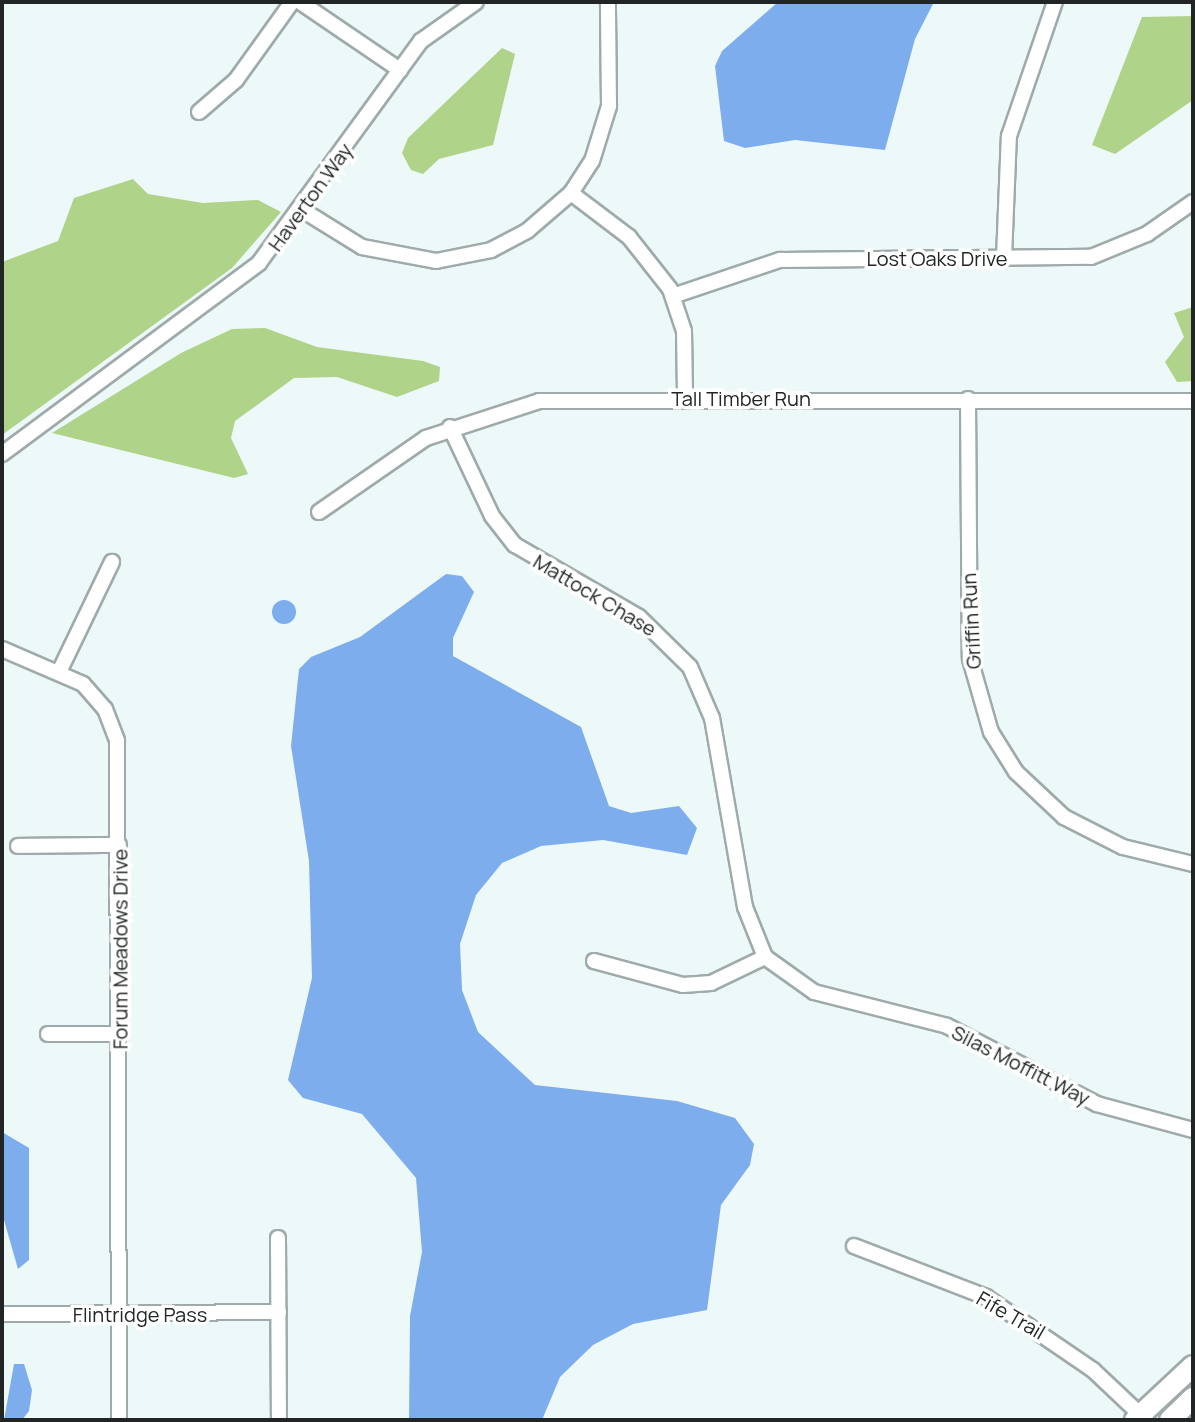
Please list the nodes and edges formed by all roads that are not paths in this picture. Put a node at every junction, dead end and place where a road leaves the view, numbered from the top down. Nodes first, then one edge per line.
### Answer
1 (292, 2) edge
2 (300, 2) edge
3 (476, 2) edge
4 (608, 2) edge
5 (1055, 2) edge
6 (400, 70) junction
7 (199, 112) dead end
8 (571, 193) junction
9 (1193, 202) edge
10 (304, 211) junction
11 (1004, 258) junction
12 (673, 296) junction
13 (685, 398) junction
14 (968, 399) junction
15 (1193, 401) edge
16 (450, 427) junction
17 (2, 454) edge
18 (319, 512) dead end
19 (112, 562) dead end
20 (2, 649) edge
21 (60, 670) junction
22 (119, 845) junction
23 (18, 846) dead end
24 (1193, 864) edge
25 (765, 957) junction
26 (594, 961) dead end
27 (48, 1034) dead end
28 (120, 1034) junction
29 (1193, 1130) edge
30 (278, 1238) dead end
31 (854, 1246) dead end
32 (279, 1312) junction
33 (2, 1314) edge
34 (120, 1314) junction
35 (1193, 1366) edge
36 (1193, 1398) edge
37 (1141, 1418) edge
38 (119, 1420) edge
39 (279, 1420) edge
40 (1170, 1420) edge

1 - 7 street
2 - 6 street
3 - 6 street, Haverton Way
4 - 8 street
5 - 11 street
6 - 10 street, Haverton Way
8 - 10 street
8 - 12 street
9 - 11 street, Lost Oaks Drive
10 - 17 street, Haverton Way
11 - 12 street, Lost Oaks Drive
12 - 13 street
13 - 14 street, Tall Timber Run
13 - 16 street, Tall Timber Run
14 - 15 street, Tall Timber Run
14 - 24 street, Griffin Run
16 - 18 street, Tall Timber Run
16 - 25 street, Mattock Chase
19 - 21 street
20 - 21 street, Forum Meadows Drive
21 - 22 street, Forum Meadows Drive
22 - 23 street
22 - 28 street, Forum Meadows Drive
25 - 26 street
25 - 29 street, Silas Moffitt Way
27 - 28 street
28 - 34 street, Forum Meadows Drive
30 - 32 street
31 - 37 street, Fife Trail
32 - 34 street, Flintridge Pass
32 - 39 street
33 - 34 street, Flintridge Pass
34 - 38 street, Forum Meadows Drive
35 - 37 main road
36 - 40 main road

